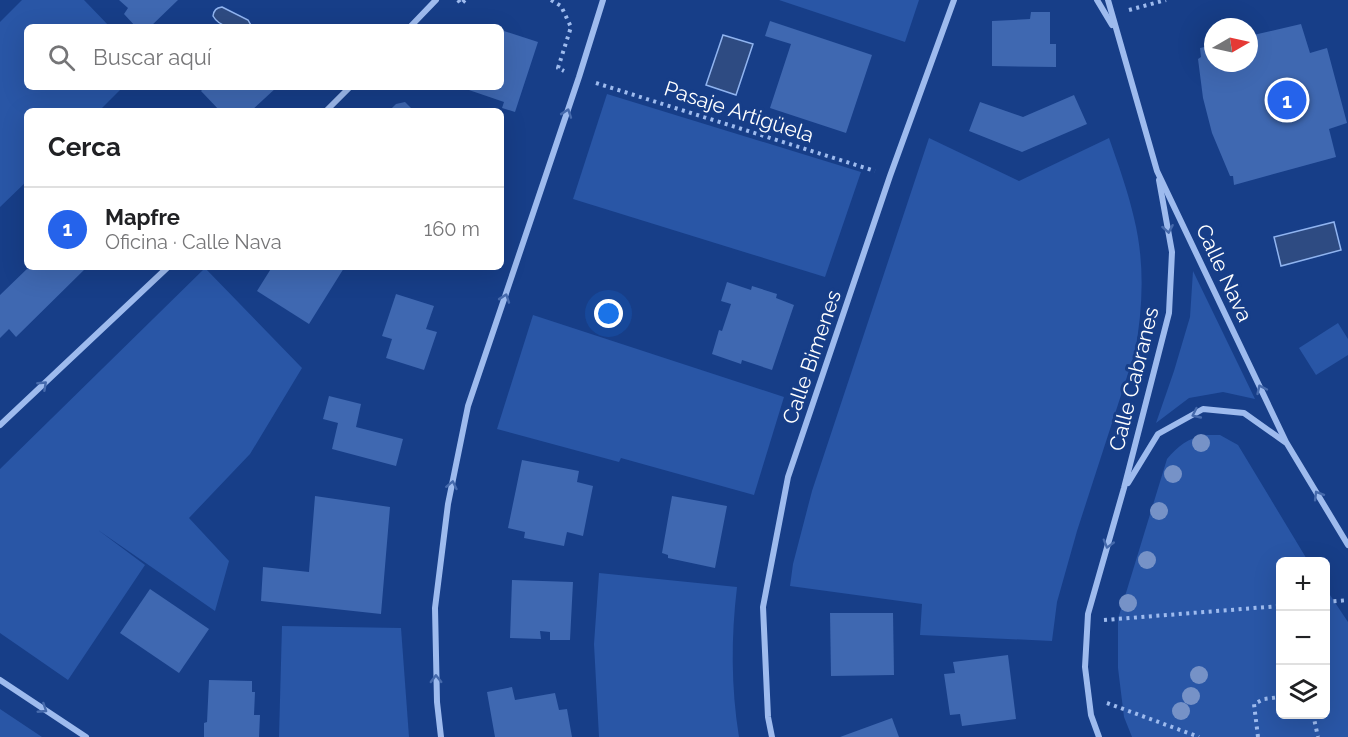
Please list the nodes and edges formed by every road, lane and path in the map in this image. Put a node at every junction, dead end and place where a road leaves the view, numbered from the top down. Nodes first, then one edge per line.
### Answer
1 (436, 0) edge
2 (458, 0) edge
3 (465, 0) edge
4 (551, 0) edge
5 (603, 0) edge
6 (954, 0) edge
7 (1097, 0) edge
8 (1108, 0) edge
9 (1166, 0) edge
10 (1112, 15) junction
11 (413, 24) edge
12 (1117, 33) junction
13 (579, 77) junction
14 (347, 90) edge
15 (329, 108) edge
16 (1157, 171) junction
17 (890, 176) junction
18 (165, 270) edge
19 (0, 425) edge
20 (1286, 442) junction
21 (1124, 488) junction
22 (1348, 545) edge
23 (1348, 600) edge
24 (1330, 602) edge
25 (1276, 606) edge
26 (1088, 621) junction
27 (0, 680) edge
28 (1089, 696) junction
29 (1276, 698) edge
30 (1314, 719) edge
31 (86, 737) edge
32 (441, 737) edge
33 (772, 737) edge
34 (1100, 737) edge
35 (1199, 737) edge
36 (1258, 737) edge
37 (1318, 737) edge

1 - 11 street
2 - 3 path
4 - 13 path
5 - 13 street
6 - 17 street, Calle Bimenes
7 - 12 street
8 - 10 street, Calle Nava
9 - 10 path
10 - 12 street, Calle Nava
12 - 16 street, Calle Nava
13 - 17 path, Pasaje Artigüela
32 -> 13 street
14 - 15 street
20 -> 16 street, Calle Nava
16 -> 21 street, Calle Cabranes
17 - 33 street, Calle Bimenes
19 -> 18 street
20 -> 21 street, Calle Cabranes
22 -> 20 street, Calle Nava
21 -> 26 street, Calle Cabranes
23 - 24 path
25 - 26 path
26 - 28 street, Calle Cabranes
27 -> 31 street
28 - 34 street, Calle Cabranes
28 - 35 path
29 - 36 path
30 - 37 path

